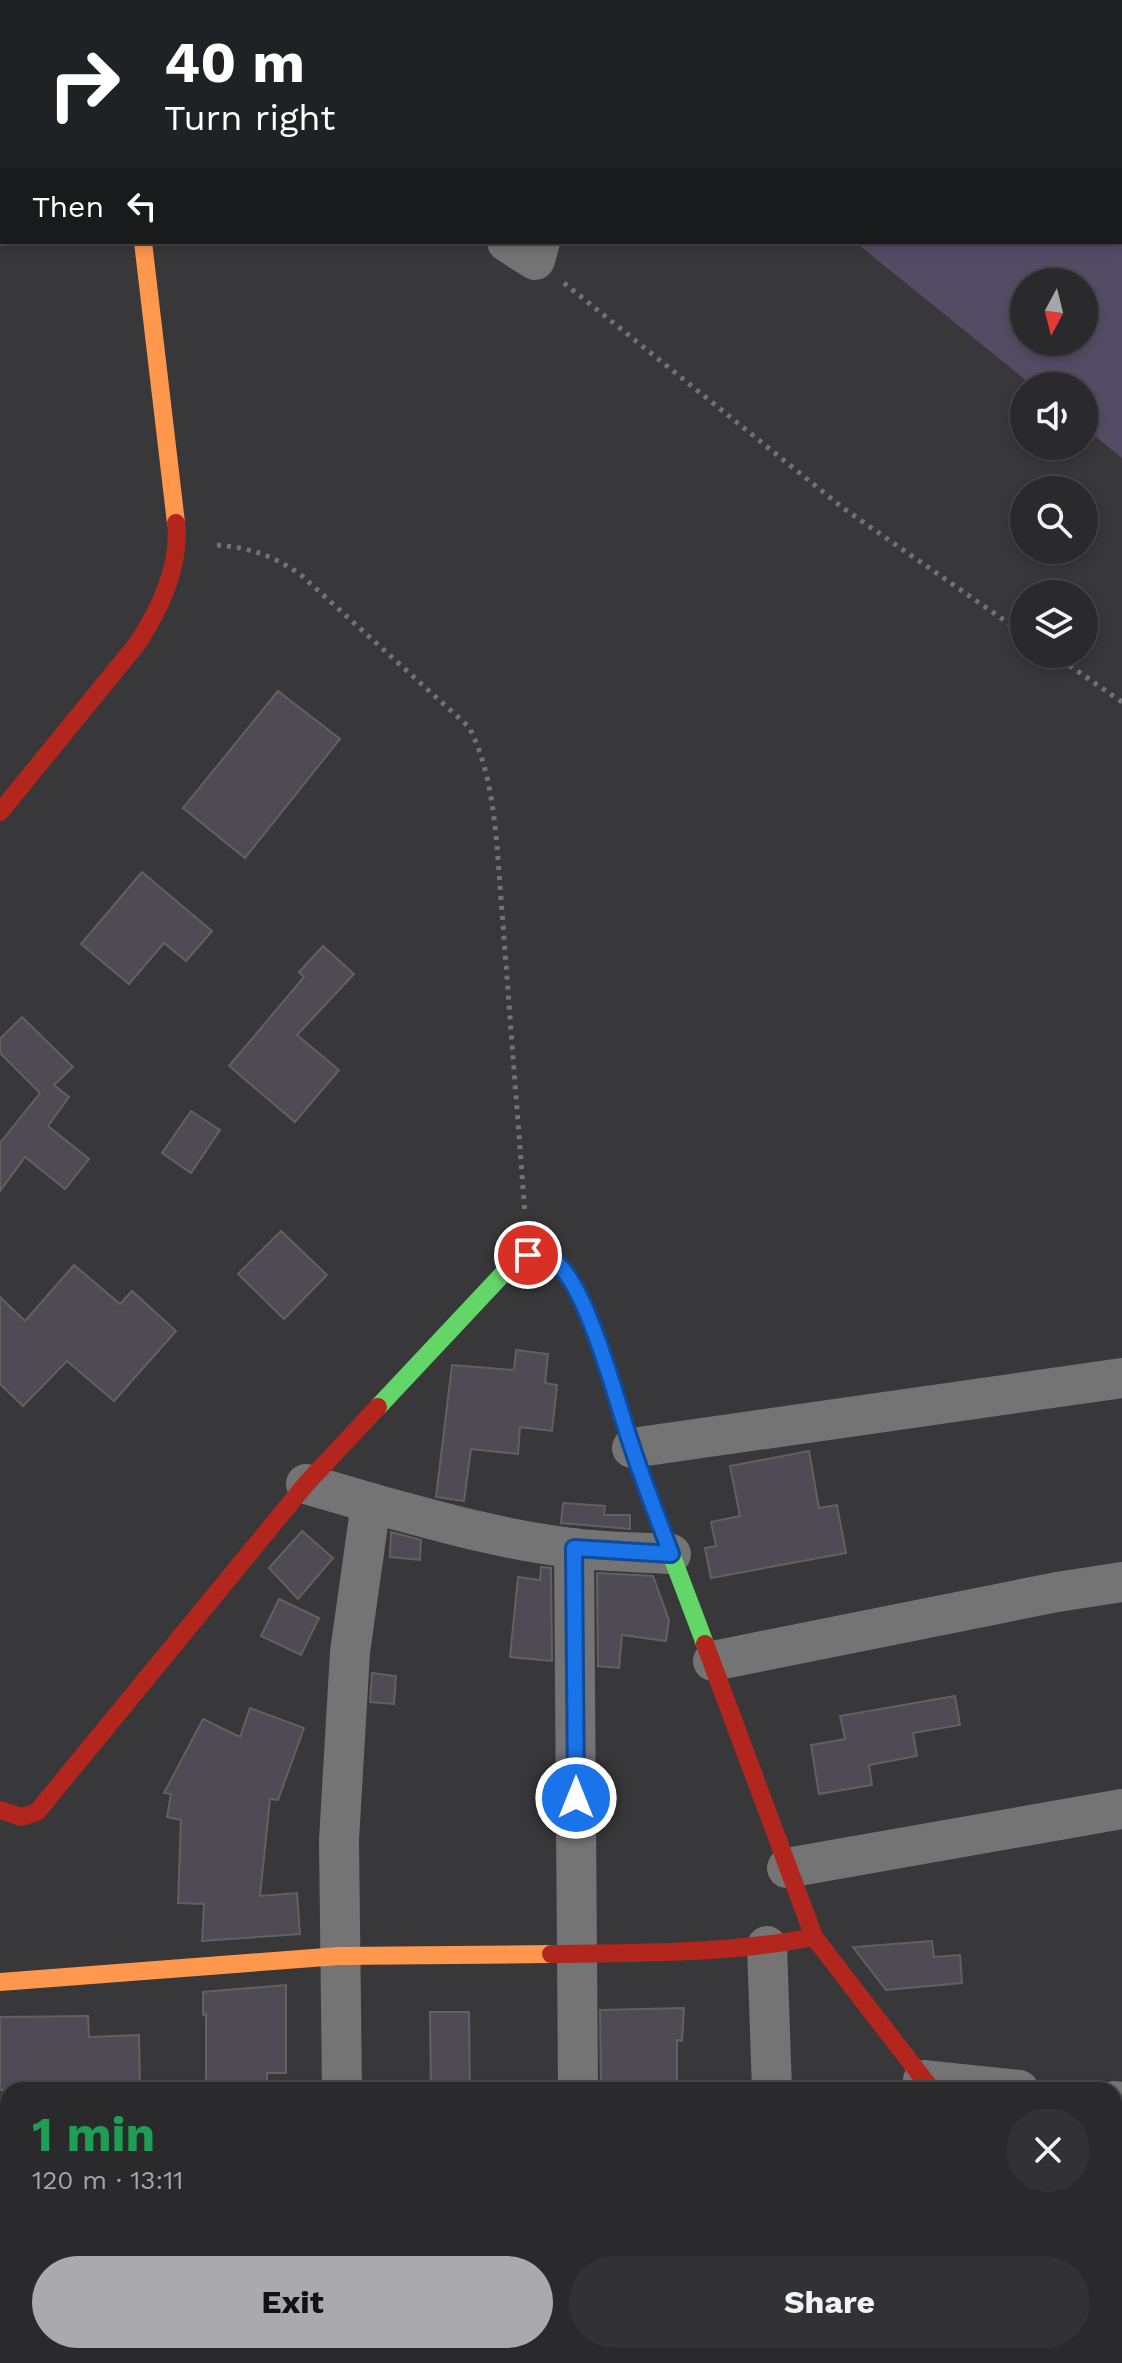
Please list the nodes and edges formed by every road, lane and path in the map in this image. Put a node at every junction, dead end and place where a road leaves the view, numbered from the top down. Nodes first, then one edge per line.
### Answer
1 (143, 244) edge
2 (527, 248) edge
3 (178, 541) junction
4 (1010, 624) edge
5 (1073, 668) edge
6 (1122, 702) edge
7 (0, 812) edge
8 (528, 1255) junction
9 (1122, 1378) edge
10 (632, 1448) junction
11 (306, 1484) junction
12 (371, 1503) junction
13 (574, 1548) junction
14 (671, 1554) junction
15 (1122, 1582) edge
16 (713, 1661) junction
17 (1122, 1809) edge
18 (0, 1810) edge
19 (787, 1868) junction
20 (814, 1937) junction
21 (767, 1946) junction
22 (576, 1954) junction
23 (339, 1956) junction
24 (0, 1982) edge
25 (342, 2082) edge
26 (578, 2082) edge
27 (772, 2082) edge
28 (925, 2082) edge

1 - 3 street
2 - 4 path
3 - 7 street
3 - 8 path
5 - 6 path
8 - 10 street
8 - 11 street
9 - 10 street
10 - 14 street
11 - 12 street
11 - 18 street
12 - 13 street
12 - 23 street
13 - 14 street
13 - 22 street
14 - 16 street
15 - 16 street
16 - 19 street
17 - 19 street
19 - 20 street
20 - 21 street
20 - 28 street
21 - 22 street
21 - 27 street
22 - 23 street
22 - 26 street
23 - 24 street
23 - 25 street

